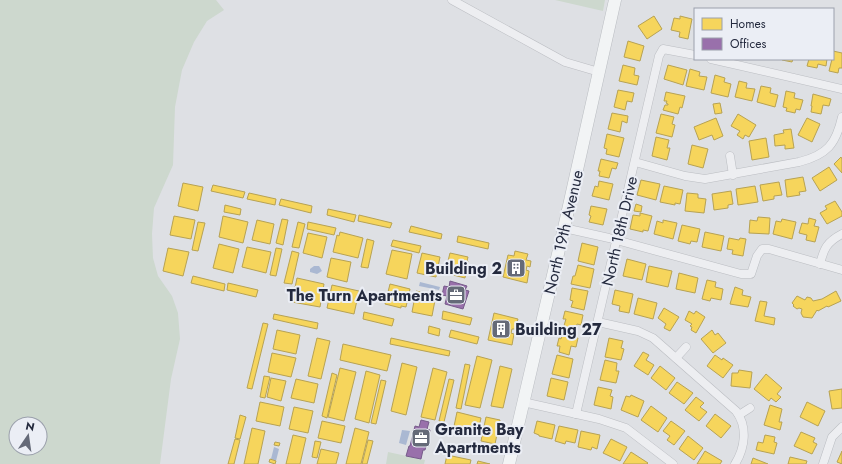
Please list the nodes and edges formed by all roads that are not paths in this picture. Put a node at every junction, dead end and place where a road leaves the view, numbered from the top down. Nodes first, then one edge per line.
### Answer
1 (452, 0) edge
2 (615, 0) edge
3 (694, 55) edge
4 (715, 60) edge
5 (599, 72) junction
6 (842, 89) edge
7 (842, 117) edge
8 (730, 156) dead end
9 (635, 162) junction
10 (733, 175) junction
11 (564, 228) junction
12 (842, 234) edge
13 (616, 240) junction
14 (820, 264) junction
15 (842, 270) edge
16 (598, 322) junction
17 (686, 347) dead end
18 (676, 358) junction
19 (523, 402) junction
20 (750, 408) dead end
21 (576, 414) junction
22 (739, 415) junction
23 (842, 427) edge
24 (509, 464) edge
25 (673, 464) edge
26 (735, 464) edge
27 (824, 464) edge

1 - 5 street
2 - 5 main road, North 19th Avenue
3 - 9 street, North 18th Drive
4 - 6 street
5 - 11 main road, North 19th Avenue
7 - 10 street
8 - 10 street
9 - 10 street
9 - 13 street, North 18th Drive
11 - 13 street
11 - 19 main road, North 19th Avenue
12 - 14 street
13 - 14 street
13 - 16 street, North 18th Drive
14 - 15 street
16 - 18 street
16 - 21 street, North 18th Drive
17 - 18 street
18 - 22 street
19 - 21 street
19 - 24 main road, North 19th Avenue
20 - 22 street
21 - 25 street
22 - 26 street
23 - 27 street

